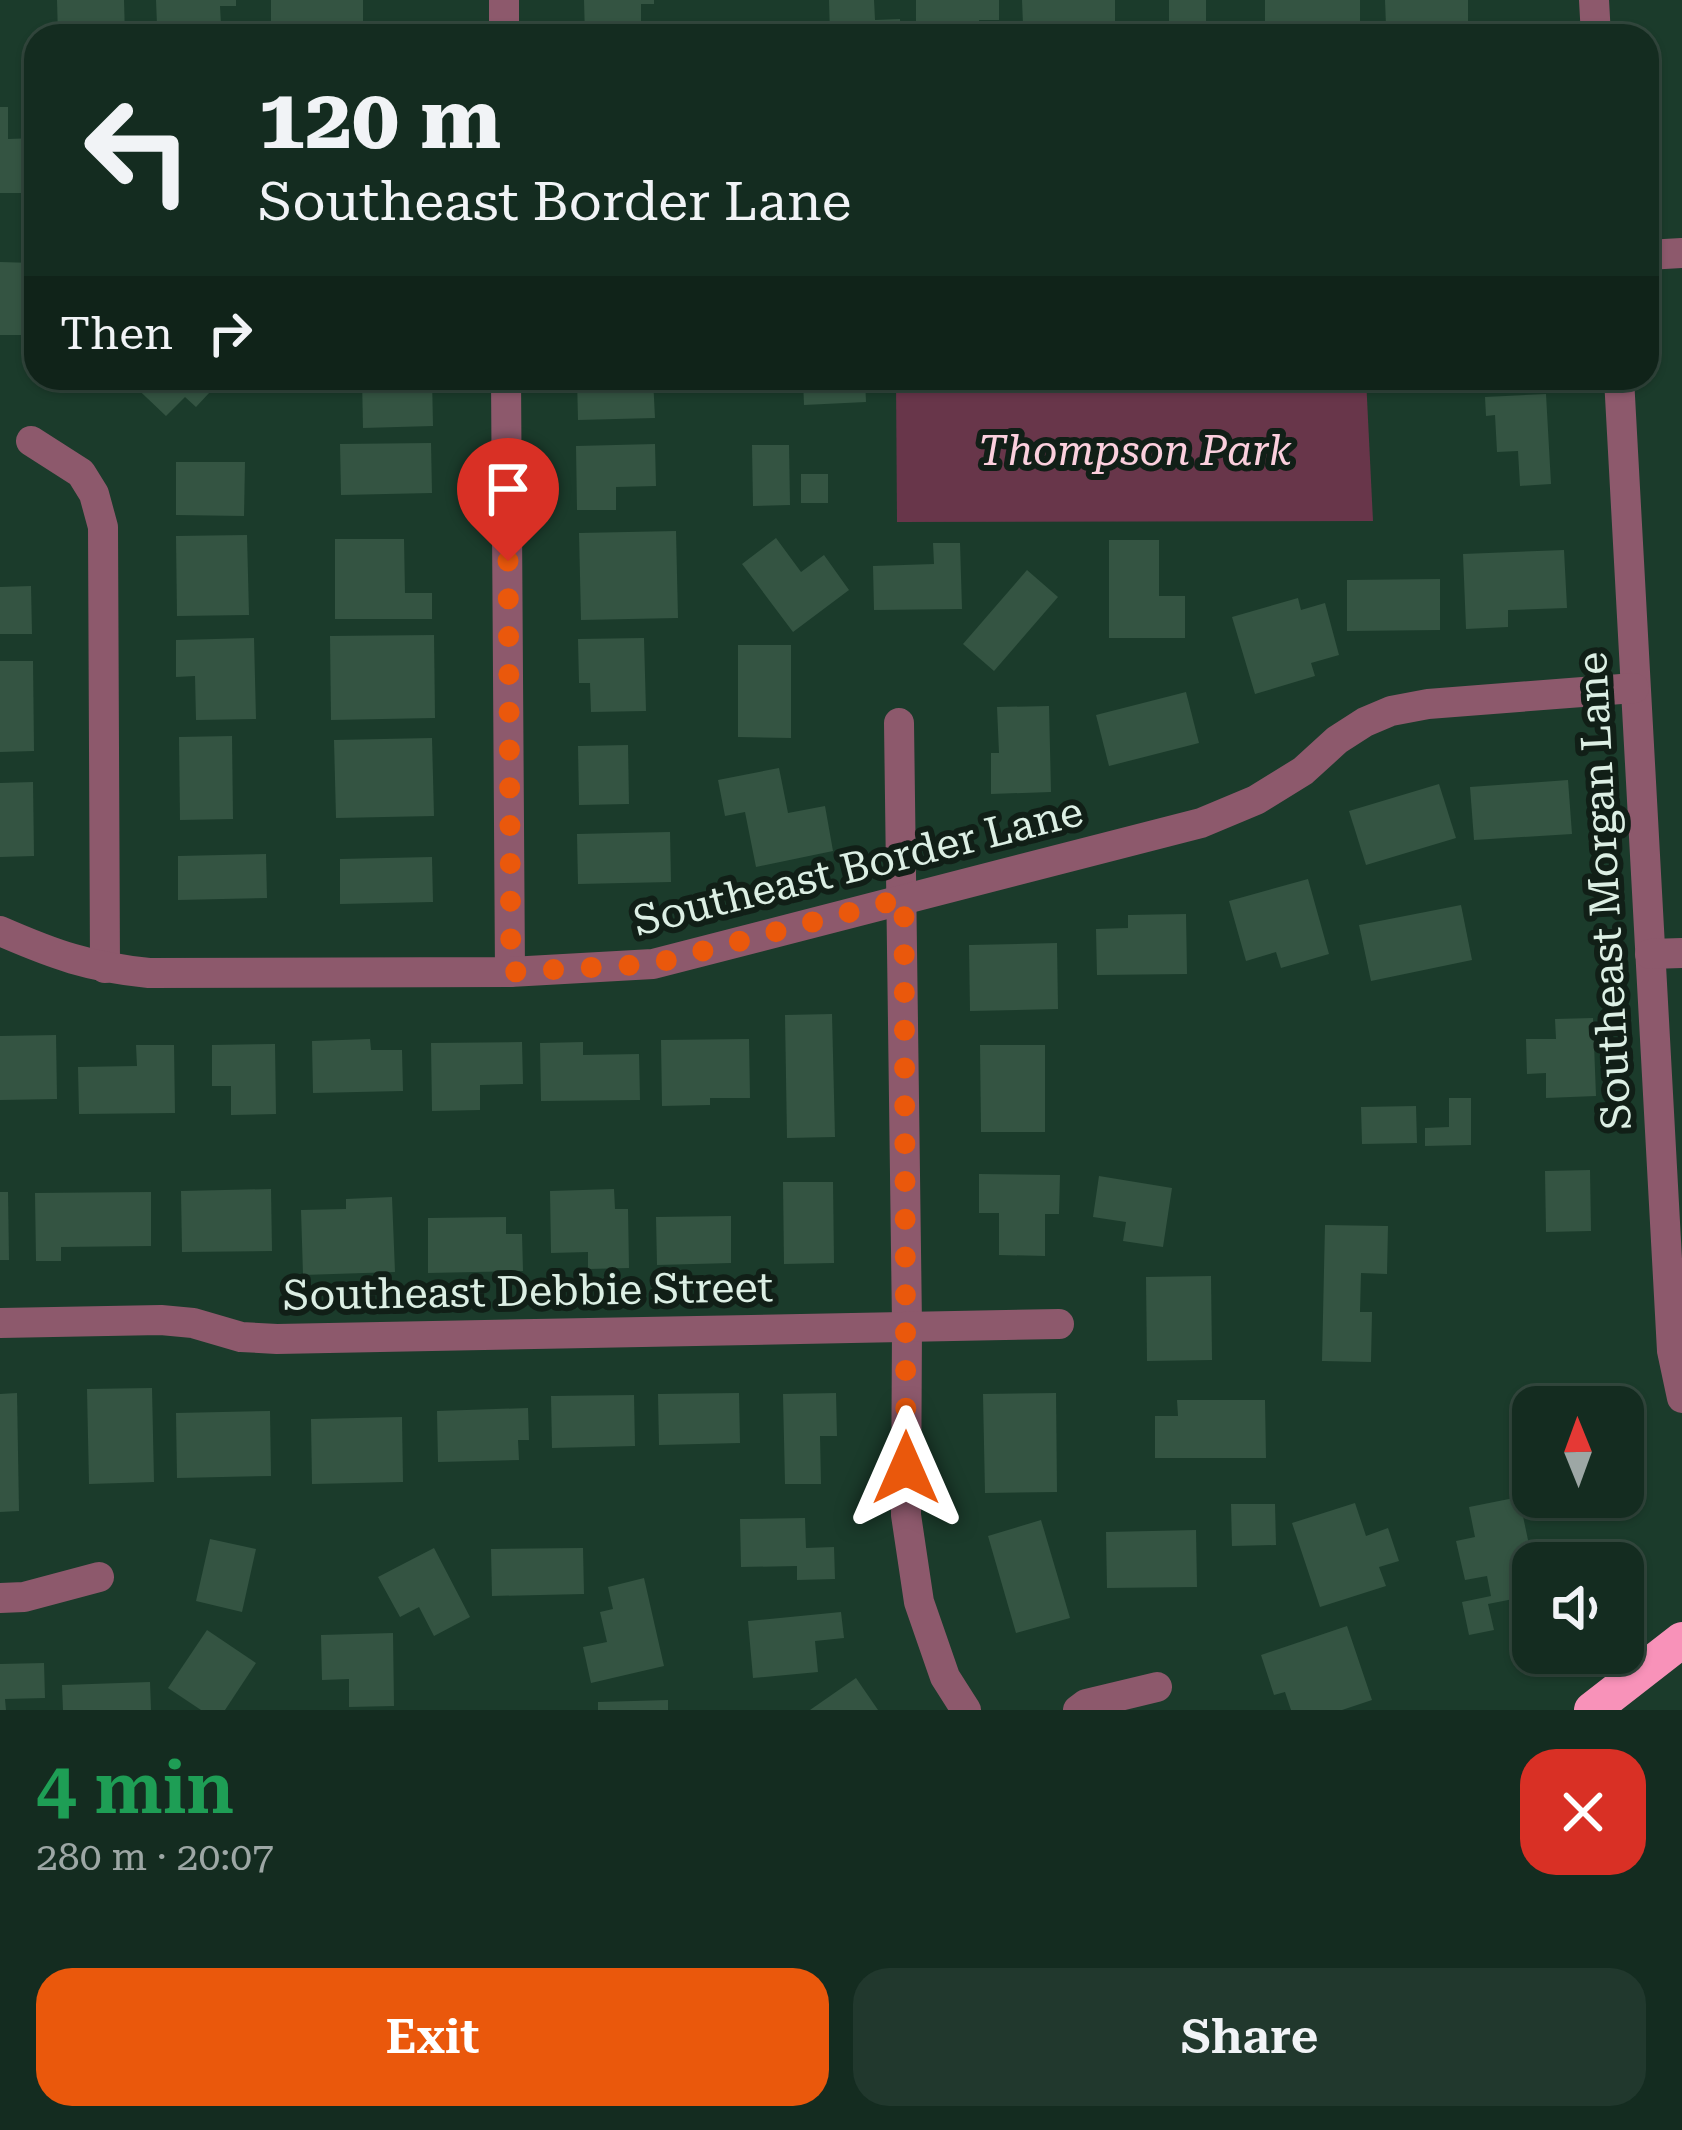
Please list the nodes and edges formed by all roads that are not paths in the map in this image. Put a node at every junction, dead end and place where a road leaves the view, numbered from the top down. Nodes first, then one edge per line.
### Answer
1 (506, 390) edge
2 (1620, 390) edge
3 (32, 442) dead end
4 (1634, 688) junction
5 (899, 723) dead end
6 (904, 898) junction
7 (0, 931) edge
8 (1682, 953) edge
9 (1650, 954) junction
10 (105, 968) junction
11 (511, 972) junction
12 (0, 1323) edge
13 (1059, 1324) dead end
14 (908, 1325) junction
15 (1682, 1397) edge
16 (99, 1577) dead end
17 (0, 1598) edge
18 (1682, 1640) edge
19 (1157, 1687) dead end
20 (966, 1710) edge
21 (1078, 1710) edge
22 (1592, 1710) edge

1 - 11 street
2 - 4 street, Southeast Morgan Lane
3 - 10 street
4 - 6 street, Southeast Border Lane
4 - 9 street, Southeast Morgan Lane
5 - 6 street
6 - 11 street, Southeast Border Lane
6 - 14 street
7 - 10 street, Southeast Border Lane
8 - 9 street
9 - 15 street, Southeast Morgan Lane
10 - 11 street, Southeast Border Lane
12 - 14 street, Southeast Debbie Street
13 - 14 street, Southeast Debbie Street
14 - 20 street
16 - 17 street
18 - 22 highway
19 - 21 street

